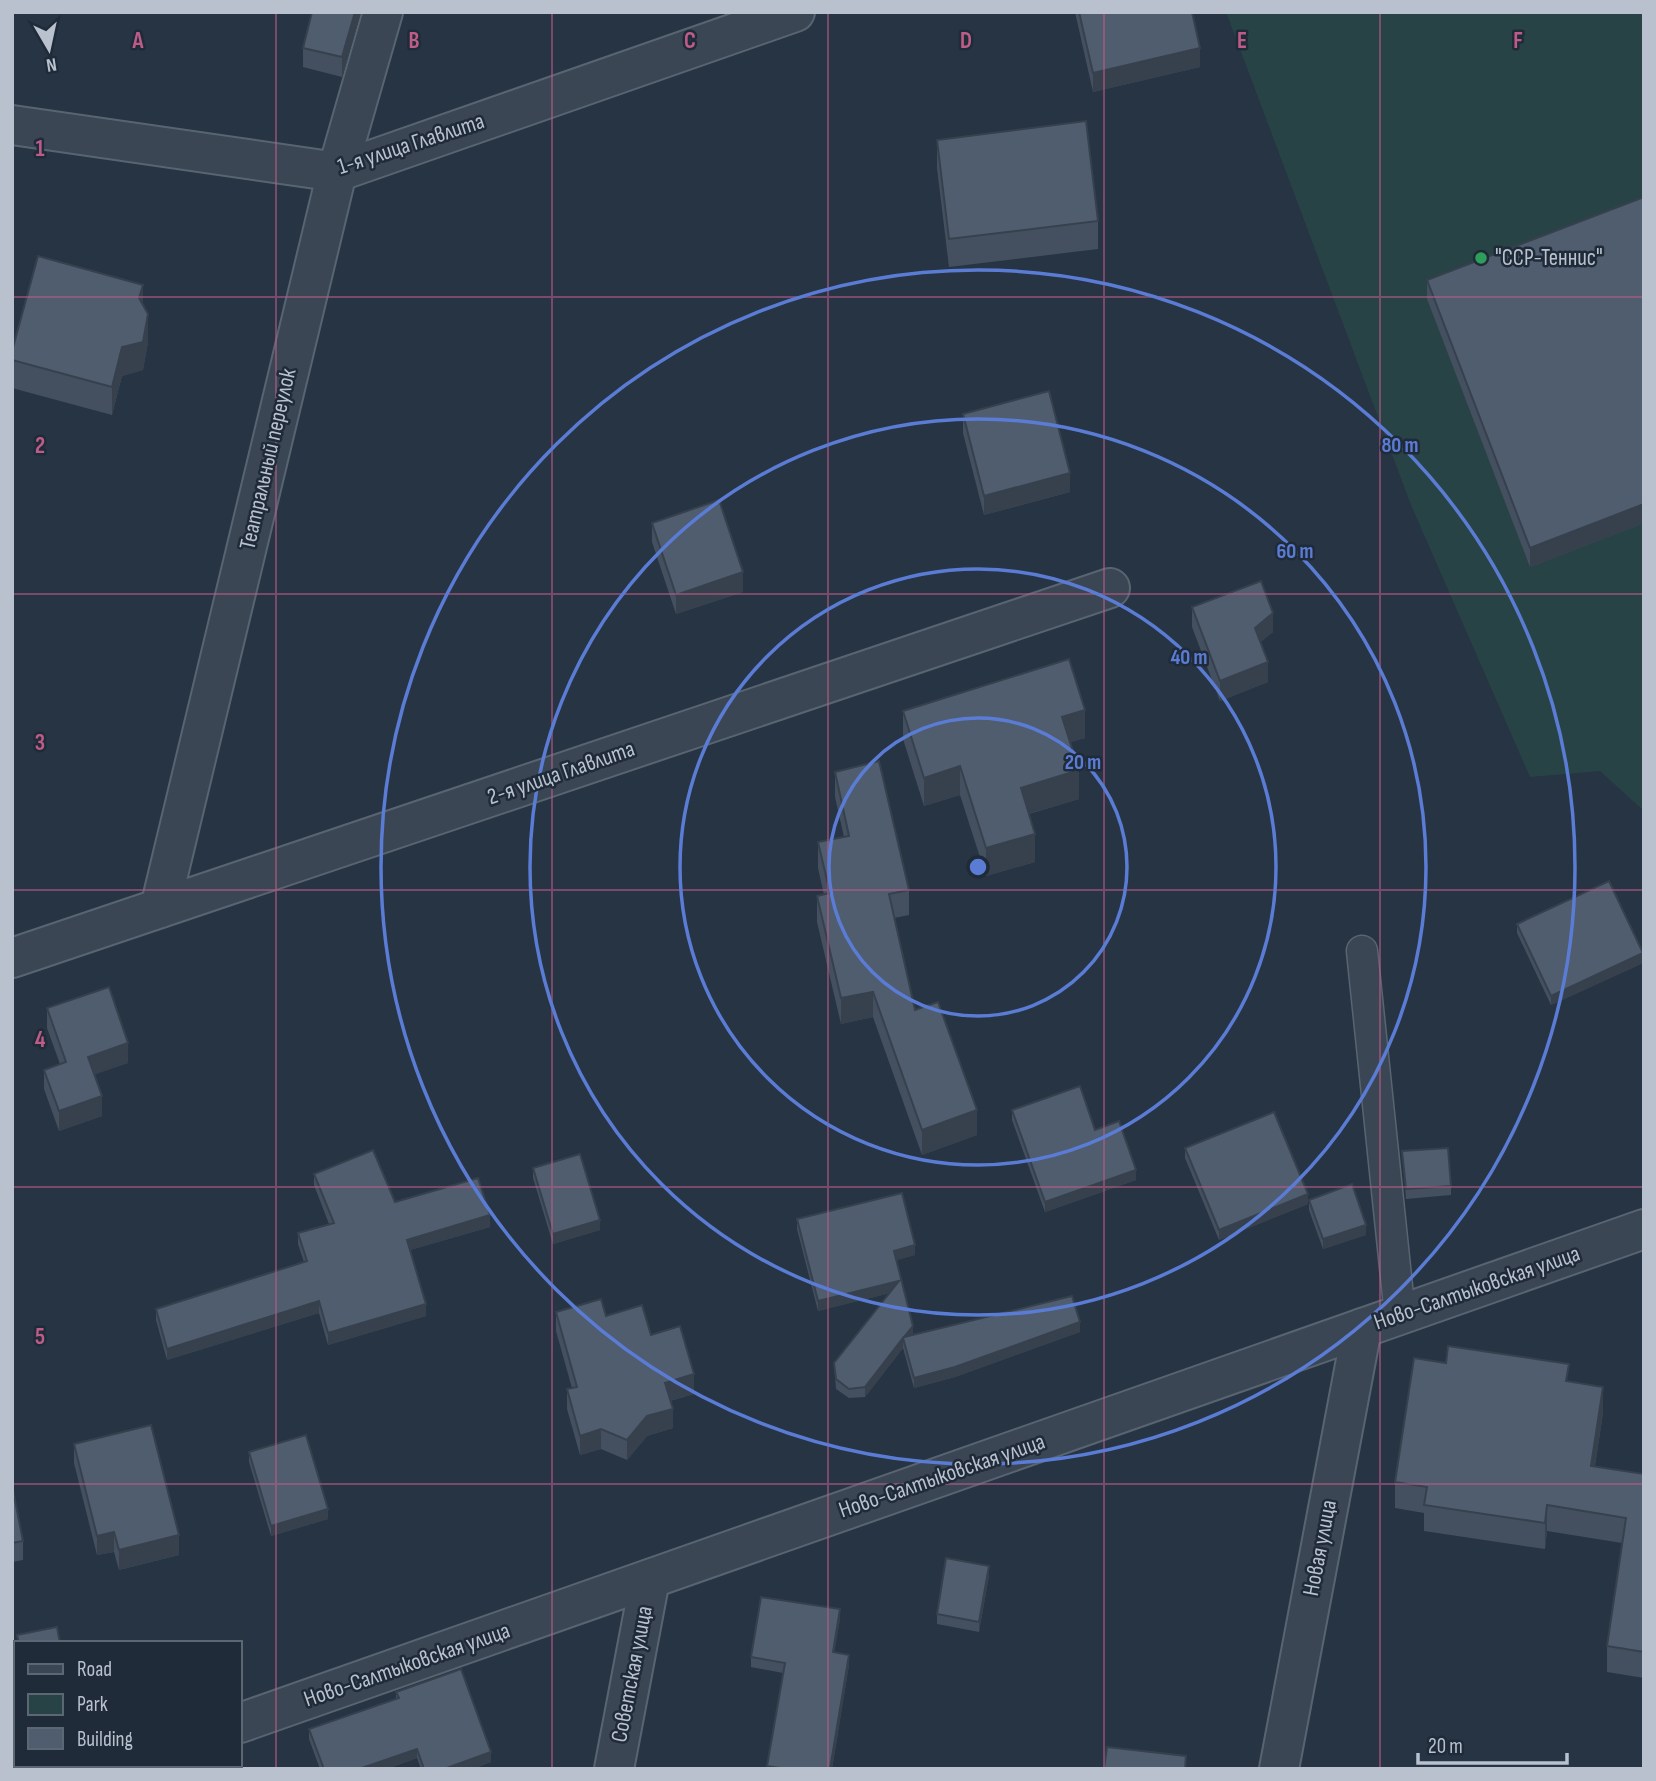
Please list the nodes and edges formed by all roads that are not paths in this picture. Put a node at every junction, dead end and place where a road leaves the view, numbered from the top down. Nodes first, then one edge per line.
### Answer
1 (383, 12) edge
2 (794, 12) edge
3 (12, 125) edge
4 (337, 172) junction
5 (1110, 588) dead end
6 (160, 908) junction
7 (1362, 951) dead end
8 (12, 958) edge
9 (1644, 1228) edge
10 (1400, 1315) junction
11 (1362, 1328) junction
12 (650, 1579) junction
13 (242, 1722) edge
14 (614, 1769) edge
15 (1279, 1769) edge

1 - 4 street, Театральный переулок
2 - 4 street, 1-я улица Главлита
3 - 4 street, 1-я улица Главлита
4 - 6 street, Театральный переулок
5 - 6 street, 2-я улица Главлита
6 - 8 street, 2-я улица Главлита
7 - 10 lane
9 - 10 street, Ново-Салтыковская улица
10 - 11 street, Ново-Салтыковская улица
11 - 12 street, Ново-Салтыковская улица
11 - 15 street, Новая улица
12 - 13 street, Ново-Салтыковская улица
12 - 14 street, Советская улица

